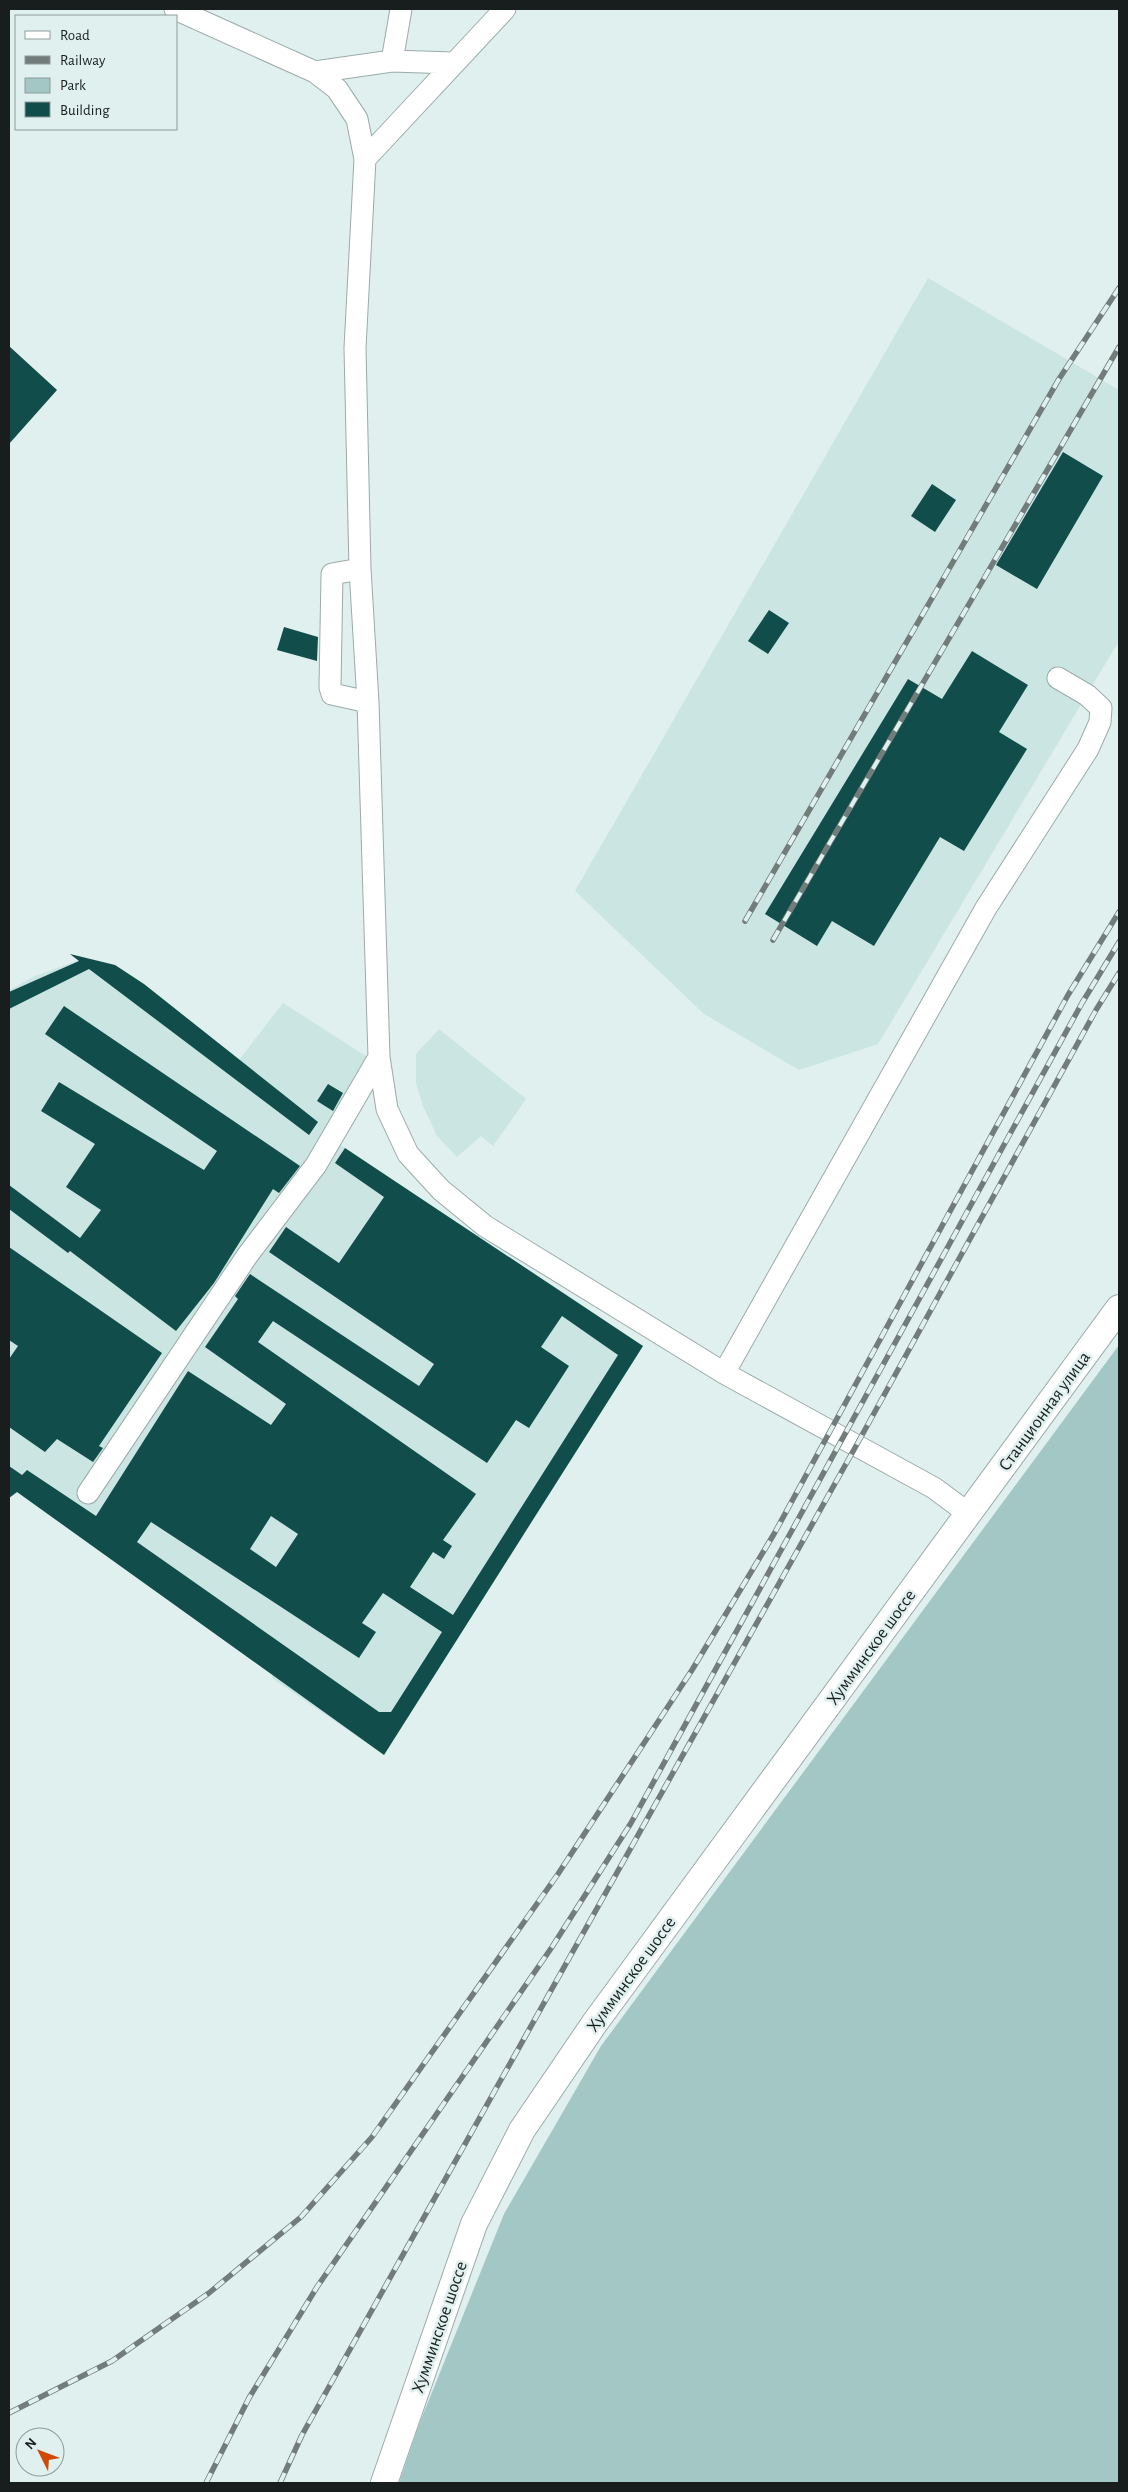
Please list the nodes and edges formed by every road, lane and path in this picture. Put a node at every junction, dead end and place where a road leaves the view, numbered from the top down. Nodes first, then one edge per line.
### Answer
1 (175, 9) edge
2 (401, 9) edge
3 (505, 9) edge
4 (392, 61) junction
5 (453, 63) junction
6 (315, 72) junction
7 (365, 159) junction
8 (360, 568) junction
9 (1058, 678) dead end
10 (368, 702) junction
11 (379, 1057) junction
12 (1119, 1308) edge
13 (724, 1373) junction
14 (88, 1494) dead end
15 (969, 1514) junction
16 (384, 2483) edge

1 - 6 street
2 - 4 street
3 - 5 street
4 - 5 street
4 - 6 street
5 - 7 street
6 - 7 street
7 - 8 street
8 - 10 street
8 - 10 street
9 - 13 street
10 - 11 street
11 - 13 street
11 - 14 street
12 - 15 main road, Станционная улица
13 - 15 street
15 - 16 main road, Хумминское шоссе

